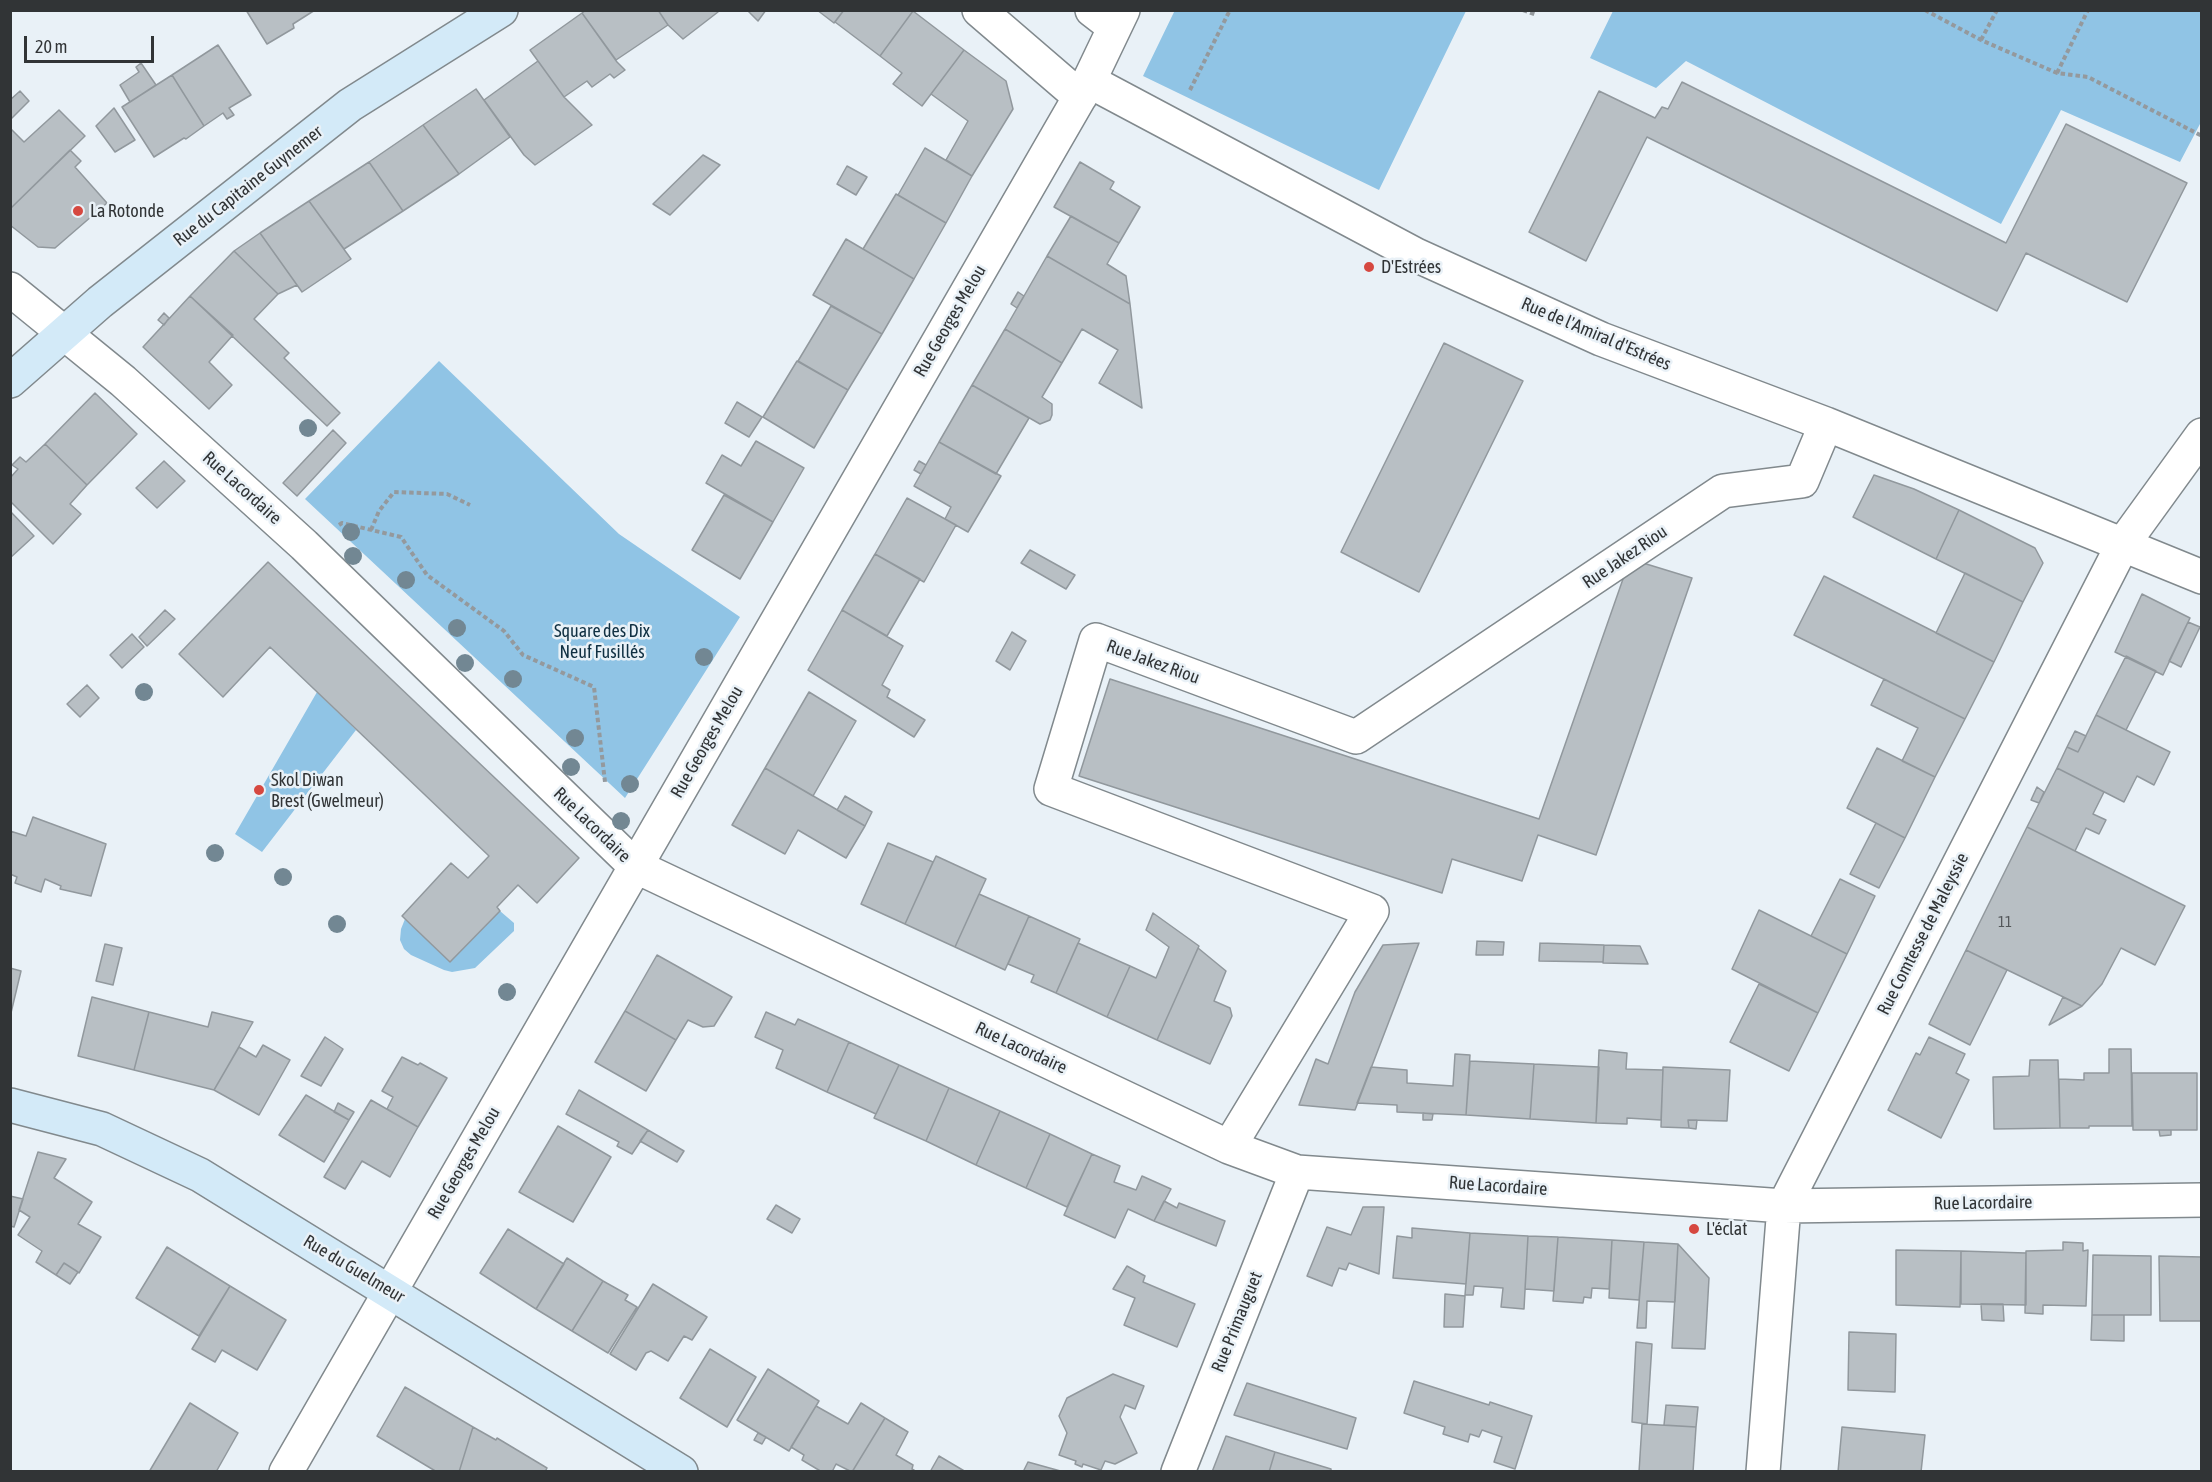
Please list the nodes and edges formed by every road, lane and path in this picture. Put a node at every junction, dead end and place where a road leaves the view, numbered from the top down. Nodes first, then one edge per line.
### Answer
1 (501, 10) edge
2 (979, 10) edge
3 (1230, 10) edge
4 (1523, 10) edge
5 (1925, 10) edge
6 (1997, 10) edge
7 (2088, 10) edge
8 (1537, 15) dead end
9 (1110, 16) edge
10 (1981, 40) junction
11 (2057, 73) junction
12 (1084, 89) junction
13 (1172, 125) junction
14 (2202, 136) edge
15 (10, 289) edge
16 (64, 332) junction
17 (10, 381) edge
18 (1826, 424) junction
19 (2202, 435) edge
20 (470, 505) dead end
21 (371, 530) junction
22 (304, 544) junction
23 (2123, 544) junction
24 (2202, 577) edge
25 (583, 816) junction
26 (635, 866) junction
27 (10, 1105) edge
28 (1229, 1147) junction
29 (1297, 1172) junction
30 (2202, 1200) edge
31 (1784, 1206) junction
32 (390, 1291) junction
33 (286, 1472) edge
34 (681, 1472) edge
35 (1178, 1472) edge
36 (1763, 1472) edge

1 - 16 street, Rue du Capitaine Guynemer
2 - 12 street, Rue de l'Amiral d'Estrées
3 - 13 path
4 - 8 path
5 - 10 path
6 - 10 path
7 - 11 path
9 - 12 street, Rue Georges Melou
10 - 11 path
11 - 14 path
12 - 13 street, Rue de l'Amiral d'Estrées
12 - 26 street, Rue Georges Melou
13 - 18 street, Rue de l'Amiral d'Estrées
15 - 16 street, Rue Lacordaire
16 - 17 street, Rue du Capitaine Guynemer
16 - 22 street, Rue Lacordaire
18 - 23 street, Rue de l'Amiral d'Estrées
18 - 28 street, Rue Jakez Riou
19 - 23 street, Rue Comtesse de Maleyssie
20 - 21 path
21 - 22 path
21 - 25 path
22 - 25 street, Rue Lacordaire
23 - 24 street, Rue de l'Amiral d'Estrées
23 - 31 street, Rue Comtesse de Maleyssie
25 - 26 street, Rue Lacordaire
26 - 28 street, Rue Lacordaire
26 - 32 street, Rue Georges Melou
27 - 32 street, Rue du Guelmeur
28 - 29 street, Rue Lacordaire
29 - 31 street, Rue Lacordaire
29 - 35 street, Rue Primauguet
30 - 31 street, Rue Lacordaire
31 - 36 street, Rue Comtesse de Maleyssie
32 - 33 street, Rue Georges Melou
32 - 34 street, Rue du Guelmeur

